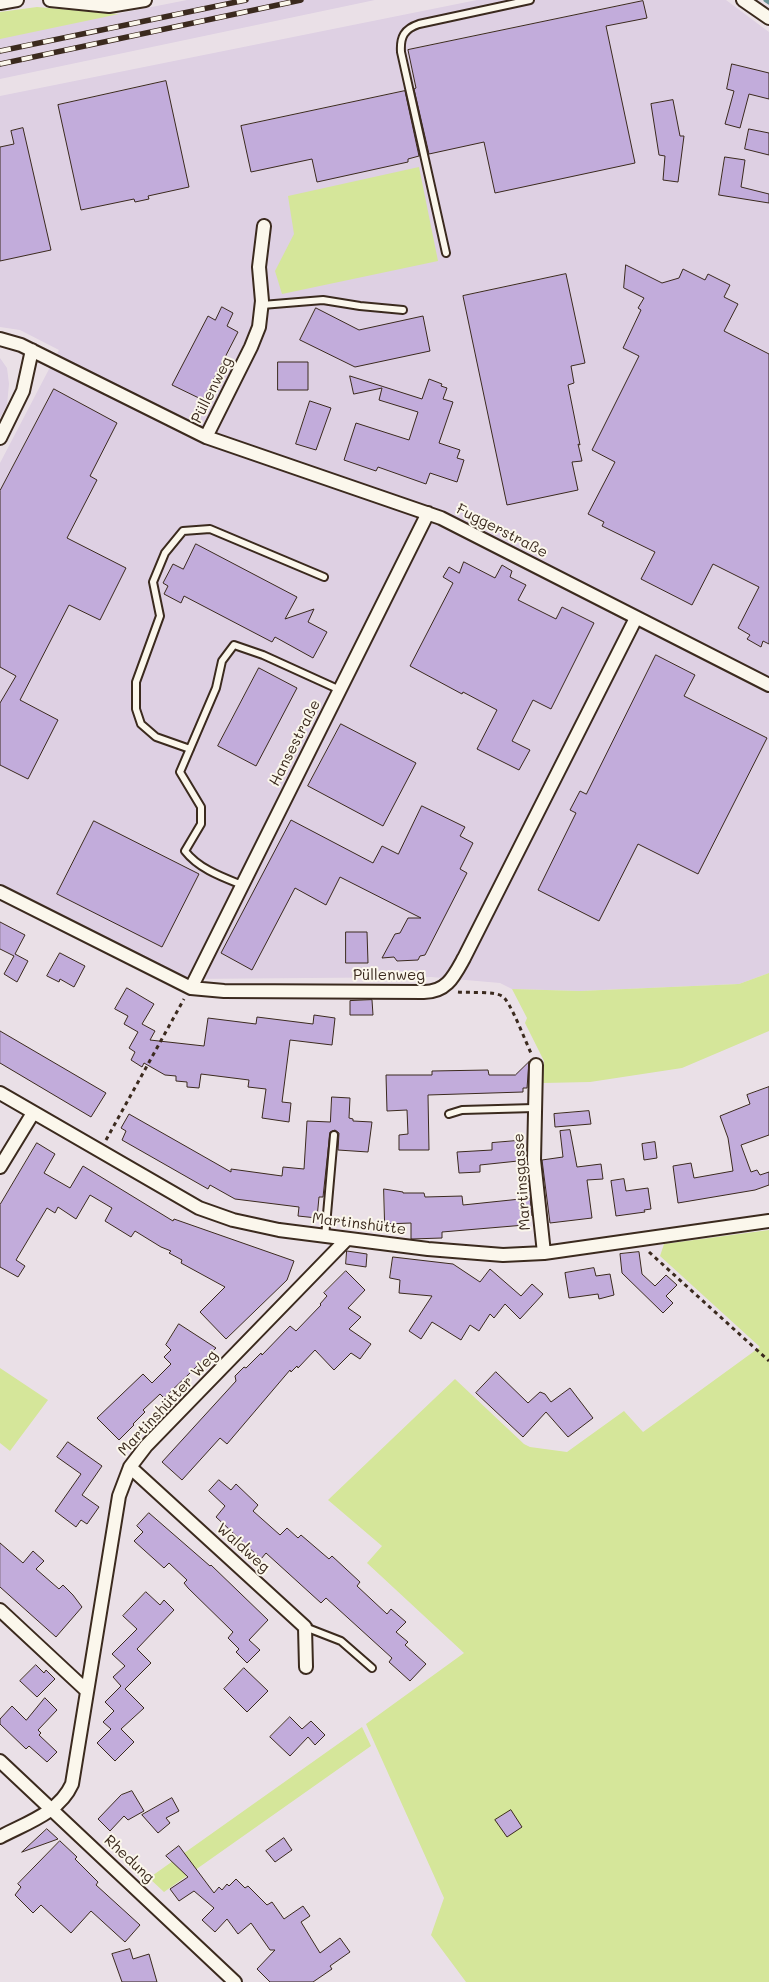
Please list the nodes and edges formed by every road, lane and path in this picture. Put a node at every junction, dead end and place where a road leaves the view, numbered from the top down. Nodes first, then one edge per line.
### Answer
1 (17, 0) edge
2 (50, 0) edge
3 (145, 0) edge
4 (530, 0) edge
5 (743, 0) edge
6 (0, 3) edge
7 (769, 18) edge
8 (264, 226) dead end
9 (446, 253) dead end
10 (262, 304) junction
11 (403, 310) dead end
12 (0, 338) edge
13 (32, 350) junction
14 (206, 437) junction
15 (0, 438) edge
16 (428, 513) junction
17 (324, 577) dead end
18 (636, 618) junction
19 (769, 685) edge
20 (340, 690) junction
21 (190, 749) junction
22 (242, 885) junction
23 (0, 892) edge
24 (191, 988) junction
25 (435, 991) junction
26 (536, 1065) joint
27 (0, 1093) edge
28 (534, 1108) junction
29 (33, 1113) junction
30 (449, 1114) dead end
31 (334, 1135) dead end
32 (99, 1151) junction
33 (0, 1166) edge
34 (769, 1221) edge
35 (325, 1237) junction
36 (346, 1240) junction
37 (636, 1241) junction
38 (544, 1254) junction
39 (769, 1361) edge
40 (130, 1467) junction
41 (0, 1610) edge
42 (305, 1626) junction
43 (306, 1667) dead end
44 (372, 1668) dead end
45 (87, 1691) junction
46 (0, 1760) edge
47 (52, 1809) junction
48 (0, 1837) edge
49 (236, 1982) edge

1 - 6 street
2 - 3 street
4 - 9 lane
5 - 7 street
8 - 10 street, Püllenweg
10 - 11 lane
10 - 14 street, Püllenweg
12 - 13 street, Püllenweg
13 - 14 street, Püllenweg
13 - 15 street
14 - 16 street, Fuggerstraße
16 - 18 street, Fuggerstraße
16 - 20 street, Hansestraße
17 - 21 lane
18 - 19 street, Fuggerstraße
18 - 25 street, Püllenweg
20 - 21 lane
20 - 22 street, Hansestraße
21 - 22 lane
22 - 24 street, Hansestraße
23 - 24 street, Püllenweg
24 - 25 street, Püllenweg
24 - 32 path
25 - 26 path
26 - 28 street, Martinsgasse
27 - 29 street, Martinshütte
28 - 30 lane
28 - 38 street, Martinsgasse
29 - 32 street, Martinshütte
29 - 33 street
31 - 35 lane
32 - 35 street, Martinshütte
34 - 37 street, Martinshütte
35 - 36 street, Martinshütte
36 - 38 street, Martinshütte
36 - 40 street, Martinshütter Weg
37 - 38 street, Martinshütte
37 - 39 path
40 - 42 street, Waldweg
40 - 45 street, Martinshütter Weg
41 - 45 street
42 - 43 street
42 - 44 lane
45 - 47 street, Martinshütter Weg
46 - 47 street, Rhedung
47 - 48 street
47 - 49 street, Rhedung

